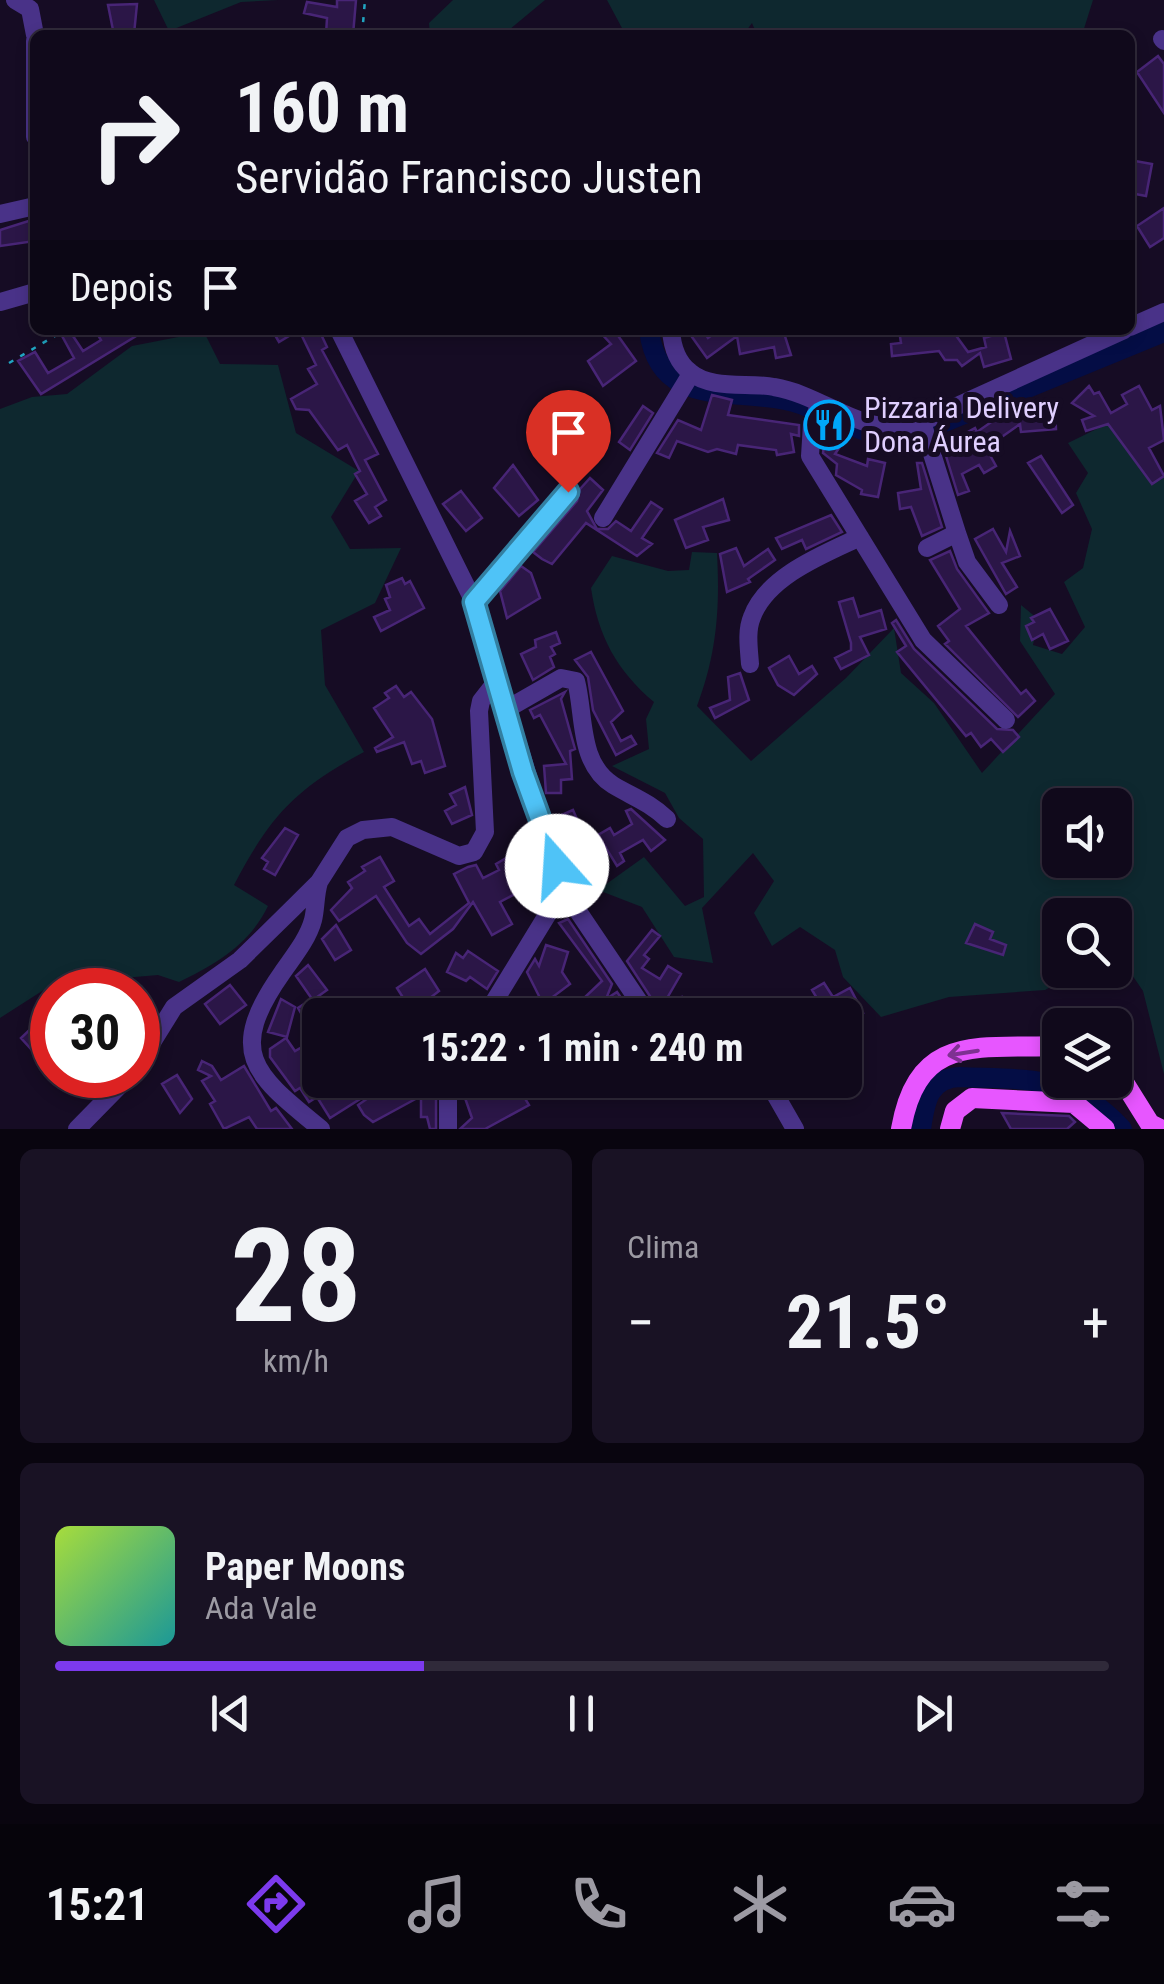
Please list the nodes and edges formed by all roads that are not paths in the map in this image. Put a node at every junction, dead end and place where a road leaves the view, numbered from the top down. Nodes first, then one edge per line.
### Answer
1 (15, 0) edge
2 (34, 30) edge
3 (30, 207) edge
4 (0, 214) edge
5 (30, 293) edge
6 (0, 302) edge
7 (1164, 312) edge
8 (1135, 325) edge
9 (341, 335) edge
10 (672, 335) edge
11 (1114, 335) edge
12 (691, 374) junction
13 (820, 404) junction
14 (922, 423) junction
15 (568, 492) dead end
16 (603, 518) dead end
17 (957, 532) junction
18 (860, 537) junction
19 (927, 548) dead end
20 (474, 602) junction
21 (999, 605) dead end
22 (750, 664) dead end
23 (499, 678) junction
24 (507, 710) junction
25 (1006, 720) dead end
26 (667, 819) dead end
27 (319, 882) junction
28 (563, 889) junction
29 (496, 998) edge
30 (637, 998) edge
31 (160, 1029) edge
32 (1042, 1048) edge
33 (1132, 1096) edge
34 (107, 1098) edge
35 (448, 1098) edge
36 (777, 1098) edge
37 (1151, 1127) edge
38 (77, 1129) edge
39 (320, 1129) edge
40 (448, 1129) edge
41 (795, 1129) edge
42 (901, 1129) edge
43 (950, 1129) edge
44 (1105, 1129) edge

1 - 2 street
3 - 4 street
5 - 6 street
7 - 8 street
9 - 20 street
10 - 12 street
11 - 14 street
12 - 13 street
12 - 16 street
13 - 14 street
13 - 18 street
14 - 17 street
15 - 20 street
17 - 19 street
17 - 21 street
18 - 22 street
18 - 25 street
20 - 23 street
23 - 24 street
23 - 27 street
24 - 26 street
24 - 28 street
27 - 31 street
27 - 39 street
28 - 29 street
28 - 30 street
32 -> 42 main road
33 - 37 main road
34 - 38 street
35 - 40 street
36 - 41 street
43 - 44 main road

